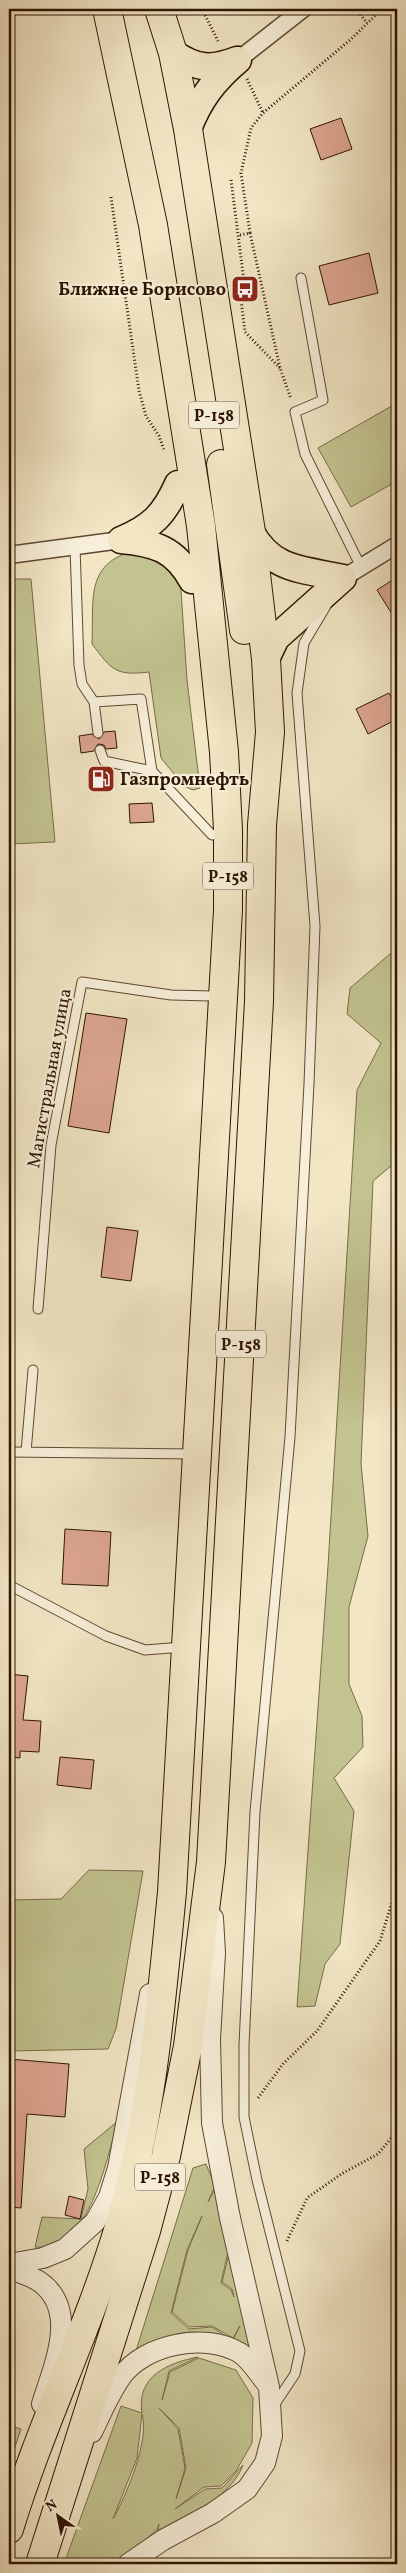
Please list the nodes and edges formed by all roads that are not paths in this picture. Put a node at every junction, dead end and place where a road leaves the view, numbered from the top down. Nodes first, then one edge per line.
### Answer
1 (107, 9) edge
2 (145, 9) edge
3 (159, 9) edge
4 (303, 9) edge
5 (173, 53) junction
6 (230, 56) junction
7 (127, 93) junction
8 (188, 129) junction
9 (301, 278) dead end
10 (178, 484) junction
11 (251, 532) junction
12 (121, 540) junction
13 (397, 545) edge
14 (75, 547) junction
15 (9, 555) edge
16 (352, 573) junction
17 (192, 580) junction
18 (266, 659) junction
19 (94, 702) junction
20 (98, 733) dead end
21 (100, 750) dead end
22 (152, 770) junction
23 (262, 825) junction
24 (212, 835) junction
25 (211, 996) junction
26 (216, 1130) junction
27 (38, 1309) dead end
28 (33, 1370) dead end
29 (9, 1452) edge
30 (26, 1452) junction
31 (197, 1454) junction
32 (9, 1585) edge
33 (186, 1647) junction
34 (211, 1862) junction
35 (172, 1892) junction
36 (9, 2264) edge
37 (9, 2268) edge
38 (270, 2387) junction
39 (272, 2408) junction
40 (66, 2483) junction
41 (12, 2520) edge
42 (40, 2564) edge
43 (128, 2564) edge

1 - 7 highway, Р-158
2 - 23 highway, Р-158
3 - 5 highway
4 - 6 street
5 - 6 main road
5 - 8 highway
6 - 8 main road
7 - 10 highway
7 - 26 highway, Р-158
8 - 11 highway
9 - 16 lane
10 - 12 main road
10 - 17 highway
11 - 16 main road
11 - 18 highway
12 - 14 street
12 - 17 main road
13 - 16 street
14 - 15 street
14 - 19 lane
16 - 18 main road
16 - 39 lane
17 - 24 highway
18 - 23 highway
19 - 20 lane
19 - 22 lane
21 - 22 lane
22 - 24 lane
23 - 34 highway, Р-158
24 - 25 highway
25 - 26 highway
25 - 27 lane, Магистральная улица
26 - 31 highway, Р-158
28 - 30 lane
29 - 30 lane
30 - 31 lane
31 - 33 highway, Р-158
32 - 33 lane
33 - 35 highway, Р-158
34 - 38 street
34 - 40 highway, Р-158
35 - 36 street
35 - 41 highway, Р-158
37 - 41 street
38 - 39 street
38 - 40 street
39 - 43 street
40 - 42 highway, Р-158

